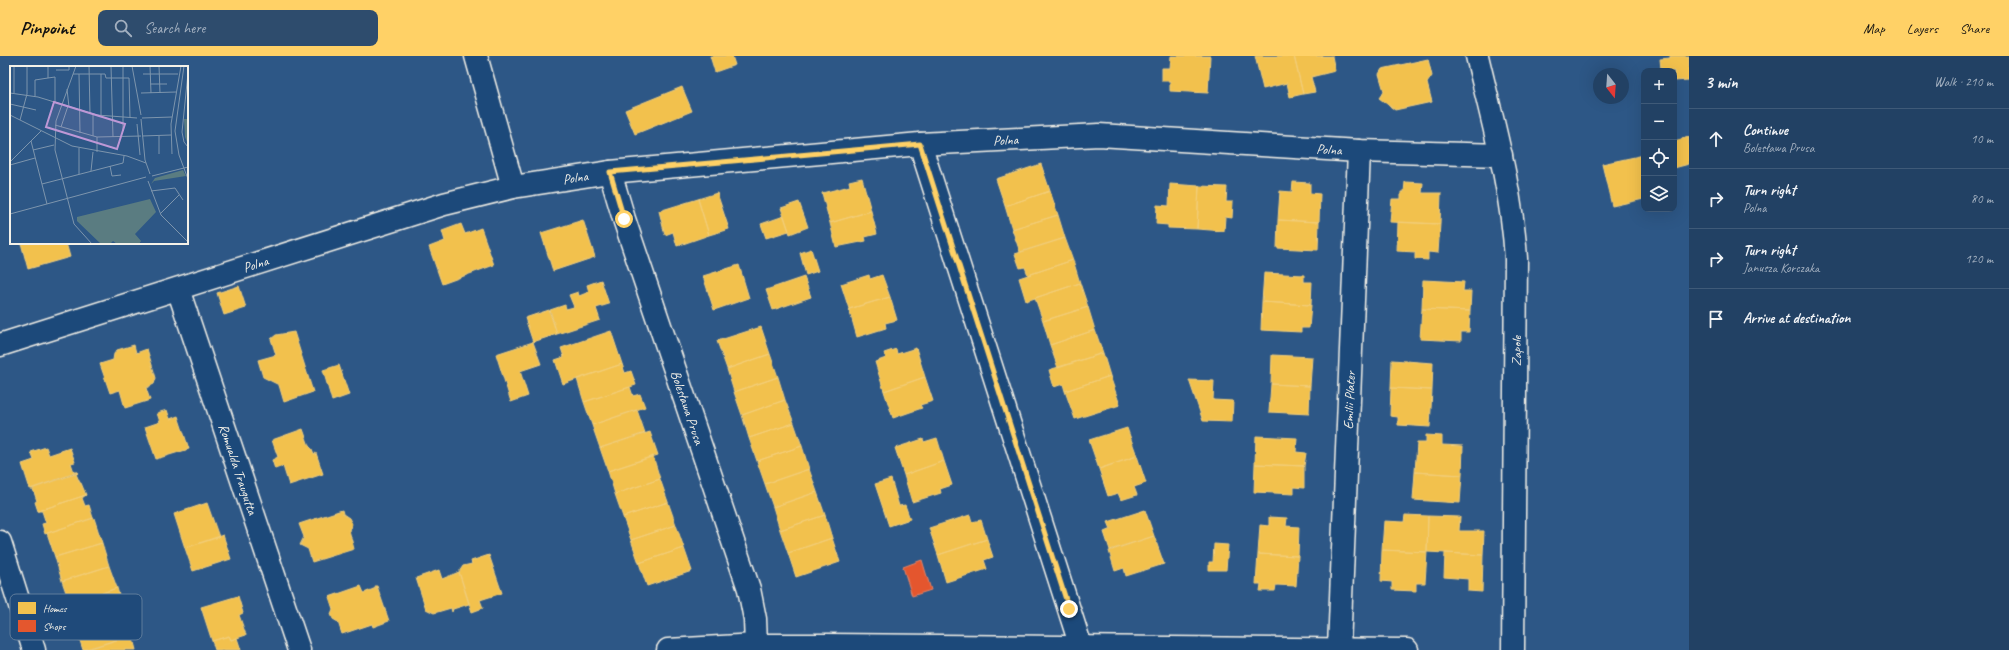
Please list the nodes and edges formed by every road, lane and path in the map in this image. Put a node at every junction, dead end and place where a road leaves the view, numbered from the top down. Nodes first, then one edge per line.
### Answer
1 (476, 56) edge
2 (1477, 56) edge
3 (920, 144) junction
4 (1359, 151) junction
5 (1501, 155) junction
6 (610, 172) junction
7 (512, 187) junction
8 (178, 289) junction
9 (0, 345) edge
10 (0, 542) edge
11 (16, 594) edge
12 (31, 640) edge
13 (756, 645) junction
14 (828, 647) edge
15 (1081, 648) edge
16 (1334, 649) edge
17 (34, 650) edge
18 (299, 650) edge
19 (668, 650) edge
20 (1407, 650) edge
21 (1513, 650) edge

1 - 7 street
2 - 5 street, Zapole
3 - 4 street, Polna
3 - 6 street, Polna
3 - 15 street
4 - 5 street, Polna
4 - 16 street, Emilii Plater
5 - 21 street, Zapole
6 - 7 street, Polna
6 - 13 street, Bolesława Prusa
7 - 8 street, Polna
8 - 9 street, Polna
8 - 18 street, Romualda Traugutta
10 - 11 street
12 - 17 street
13 - 14 street
13 - 19 street
14 - 15 street
15 - 16 street
16 - 20 street

